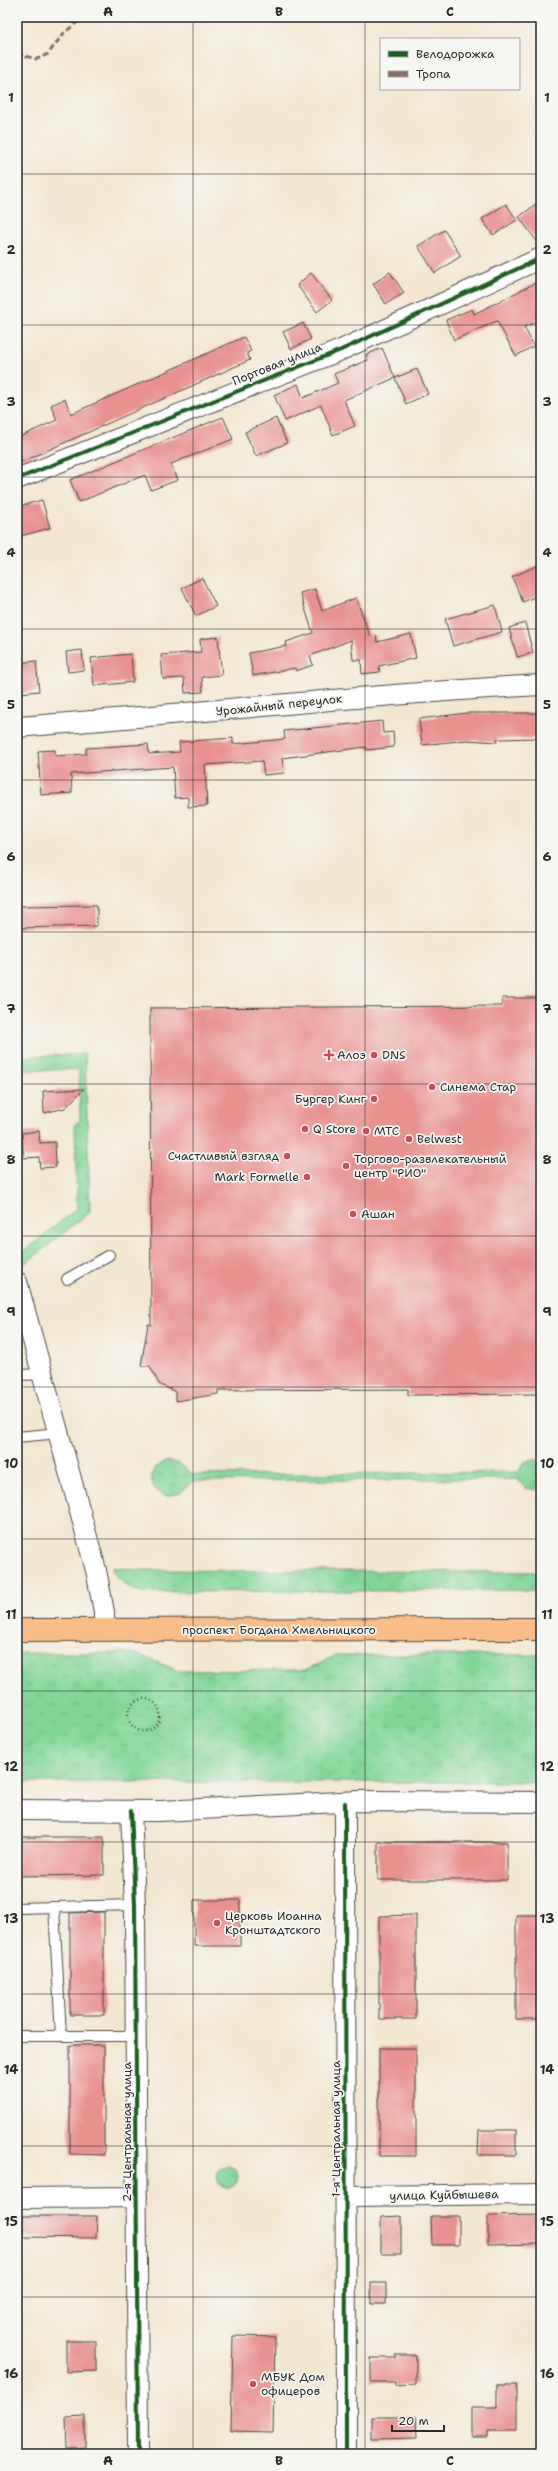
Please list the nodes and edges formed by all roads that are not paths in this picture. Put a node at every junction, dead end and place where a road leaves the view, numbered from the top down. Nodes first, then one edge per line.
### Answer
1 (541, 258) edge
2 (17, 479) edge
3 (541, 685) edge
4 (17, 727) edge
5 (109, 1256) dead end
6 (67, 1279) dead end
7 (17, 1282) edge
8 (43, 1374) junction
9 (17, 1375) edge
10 (59, 1433) junction
11 (17, 1437) edge
12 (104, 1629) junction
13 (541, 1629) edge
14 (17, 1630) edge
15 (541, 1802) edge
16 (346, 1803) junction
17 (17, 1810) edge
18 (131, 1811) junction
19 (135, 1905) junction
20 (54, 1907) junction
21 (17, 1908) edge
22 (18, 2036) dead end
23 (61, 2036) junction
24 (136, 2036) junction
25 (541, 2194) edge
26 (346, 2196) junction
27 (137, 2197) junction
28 (17, 2198) edge
29 (138, 2454) edge
30 (346, 2454) edge

1 - 2 street, Портовая улица
3 - 4 street, Урожайный переулок
5 - 6 lane
7 - 8 street
8 - 9 lane
8 - 10 street
10 - 11 lane
10 - 12 street
12 - 13 main road, проспект Богдана Хмельницкого
12 - 14 main road, проспект Богдана Хмельницкого
15 - 16 street
16 - 18 street
16 - 26 street, 1-я Центральная улица
17 - 18 street
18 - 19 street, 2-я Центральная улица
19 - 20 lane
19 - 24 street, 2-я Центральная улица
20 - 21 lane
20 - 23 lane
22 - 23 lane
23 - 24 lane
24 - 27 street, 2-я Центральная улица
25 - 26 street, улица Куйбышева
26 - 30 street, 1-я Центральная улица
27 - 28 street
27 - 29 street, 2-я Центральная улица

